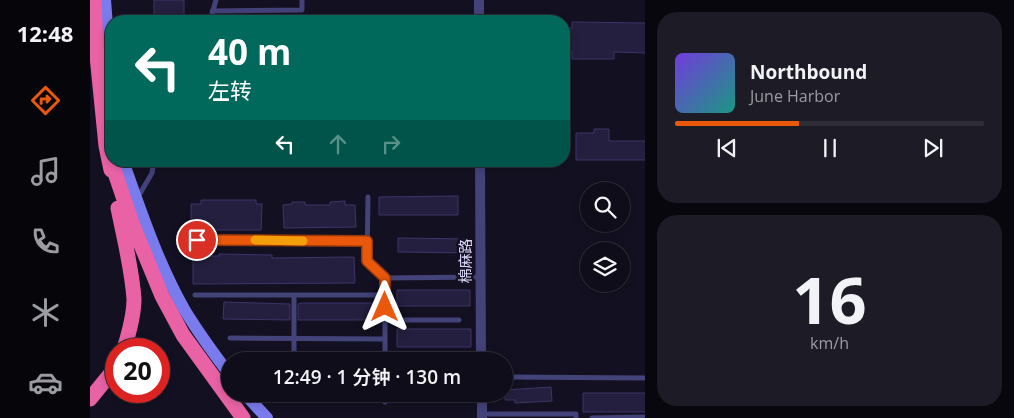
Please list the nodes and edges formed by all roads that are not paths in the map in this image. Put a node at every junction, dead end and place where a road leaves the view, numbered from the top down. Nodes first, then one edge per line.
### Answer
1 (94, 0) edge
2 (105, 0) edge
3 (216, 0) edge
4 (302, 0) edge
5 (479, 0) edge
6 (212, 11) junction
7 (106, 15) edge
8 (211, 15) edge
9 (479, 15) edge
10 (105, 117) edge
11 (112, 167) edge
12 (114, 167) edge
13 (125, 167) edge
14 (153, 167) edge
15 (480, 167) edge
16 (368, 197) dead end
17 (137, 200) junction
18 (197, 240) dead end
19 (367, 241) junction
20 (480, 277) junction
21 (385, 278) junction
22 (195, 295) dead end
23 (294, 295) junction
24 (385, 295) junction
25 (385, 320) junction
26 (460, 320) dead end
27 (127, 338) edge
28 (230, 338) dead end
29 (294, 339) junction
30 (385, 339) junction
31 (294, 352) edge
32 (385, 352) edge
33 (481, 352) edge
34 (221, 362) edge
35 (513, 377) edge
36 (645, 378) edge
37 (105, 381) edge
38 (90, 399) edge
39 (252, 402) edge
40 (482, 402) edge
41 (482, 416) edge
42 (645, 417) edge
43 (243, 418) edge
44 (267, 418) edge
45 (576, 418) edge
46 (592, 418) edge

1 - 10 highway
2 - 7 main road
3 - 6 lane
4 - 6 lane
5 - 9 street
6 - 8 lane
11 - 27 highway
12 - 43 highway
13 - 17 main road
14 - 17 lane
15 - 20 street, 棉麻路
16 - 19 lane
17 - 34 main road
18 - 19 lane
19 - 21 lane
20 - 21 lane
20 - 33 street, 棉麻路
21 - 24 lane
22 - 23 lane
23 - 24 lane
23 - 29 lane
24 - 25 lane
25 - 26 lane
25 - 30 lane
28 - 29 lane
29 - 30 lane
29 - 31 lane
30 - 32 lane
35 - 36 lane
37 - 38 highway
39 - 44 main road
40 - 41 street
41 - 45 lane
42 - 46 lane

